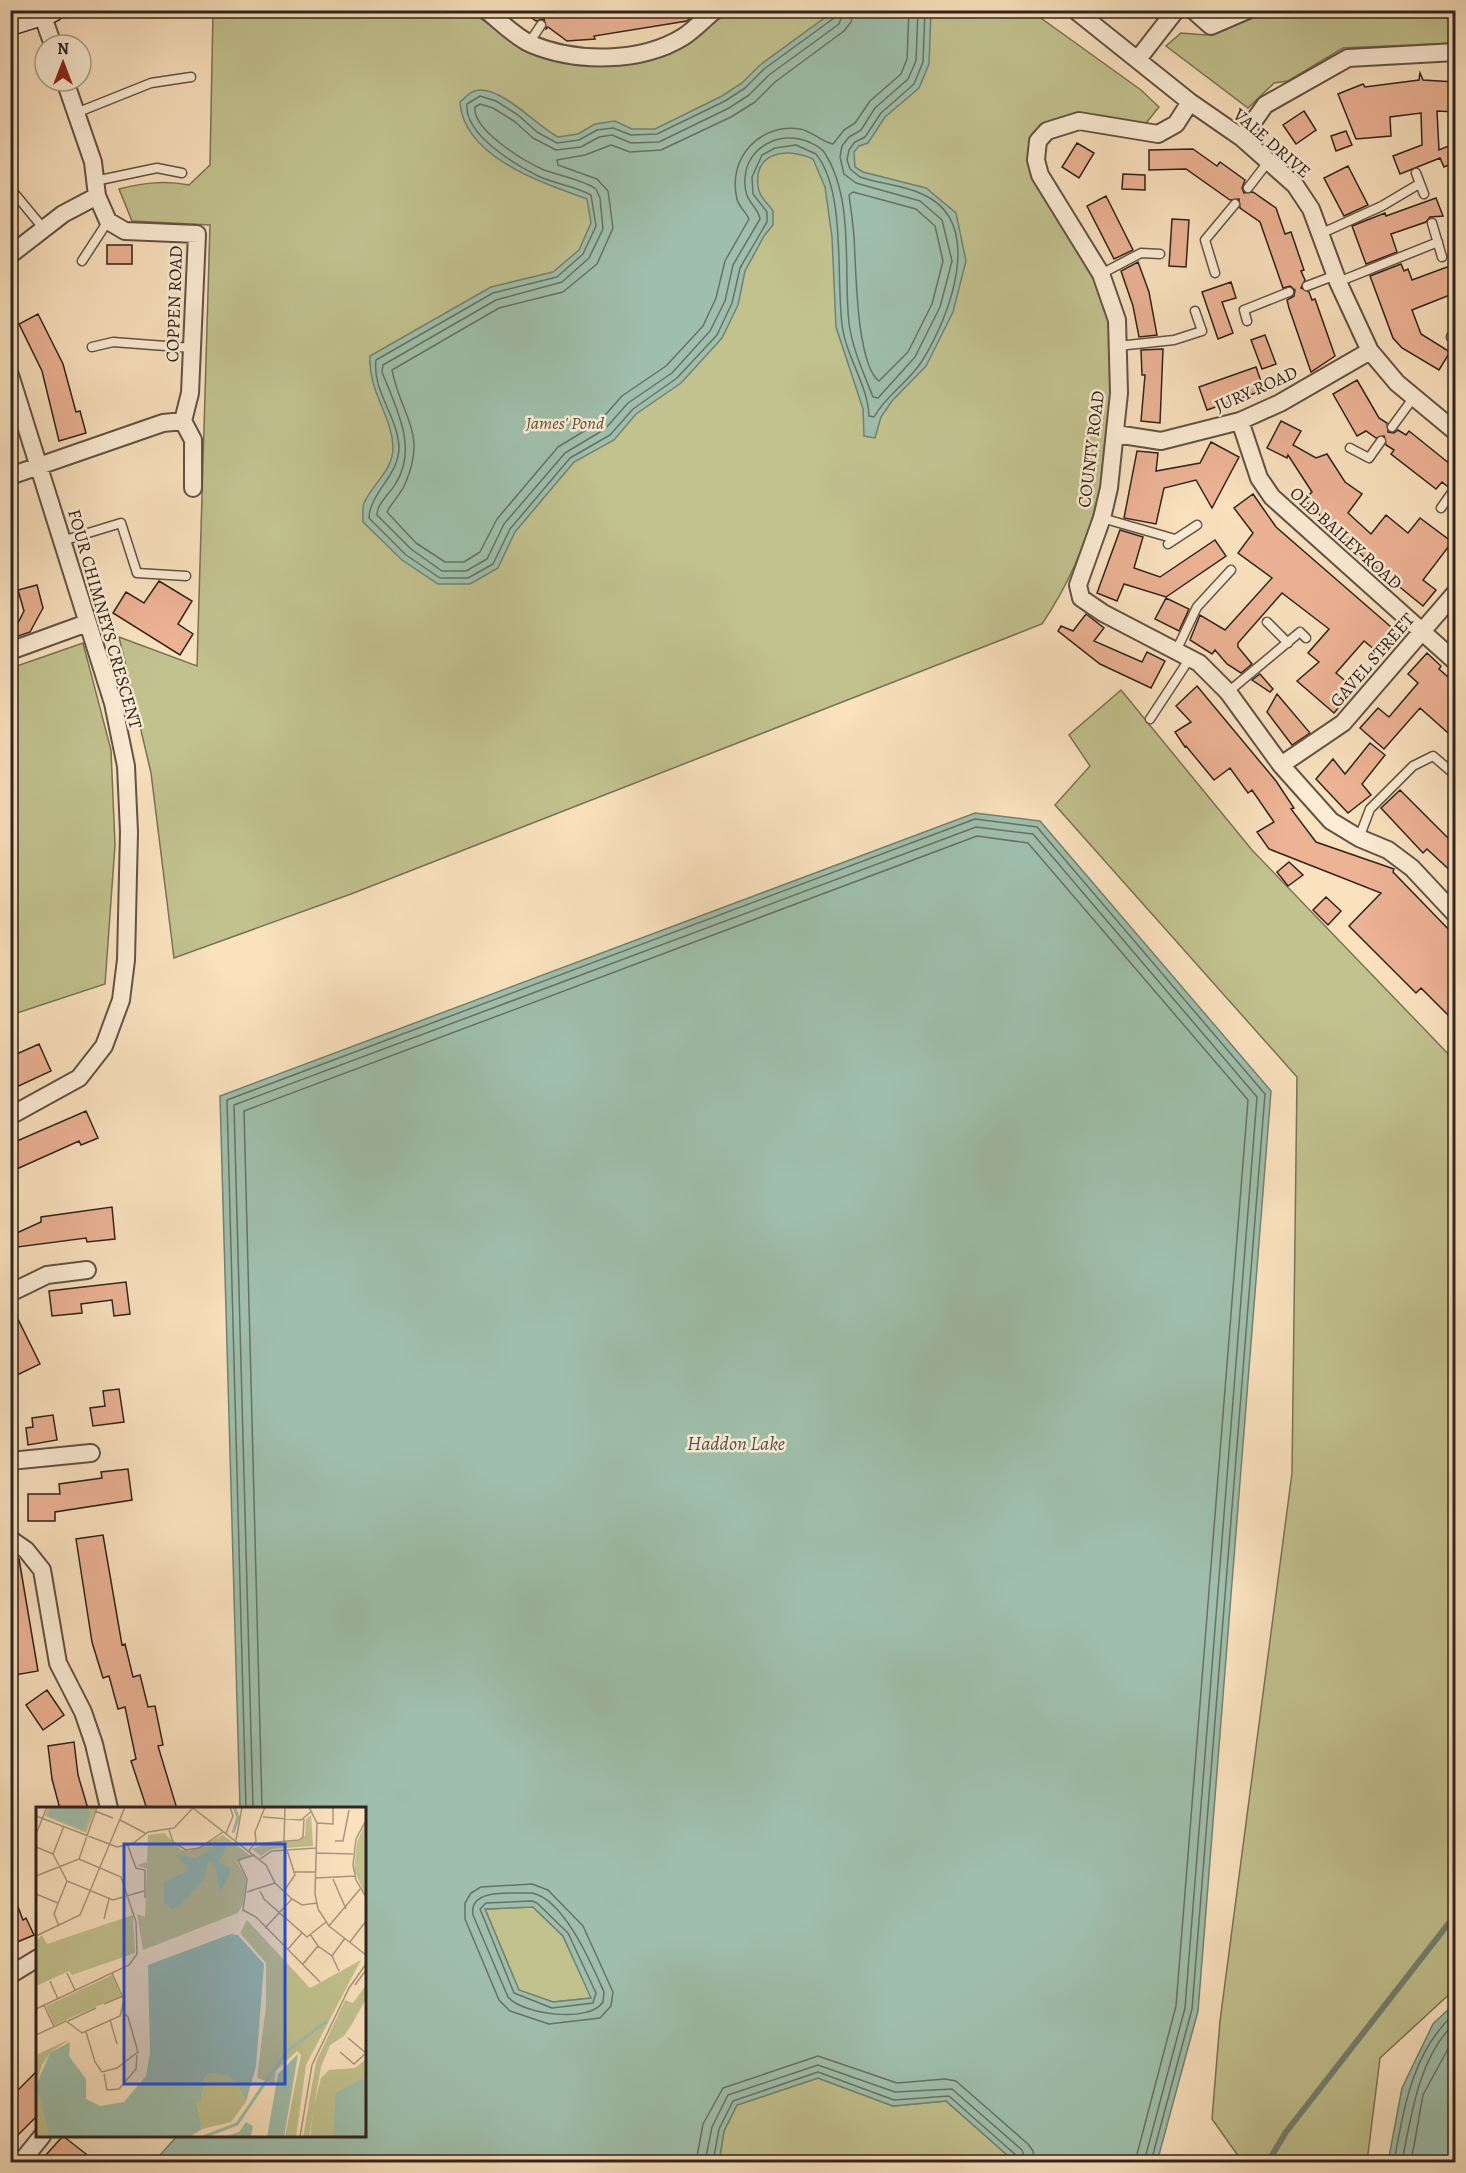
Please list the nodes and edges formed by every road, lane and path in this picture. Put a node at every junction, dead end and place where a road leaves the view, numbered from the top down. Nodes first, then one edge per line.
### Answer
1 (486, 10) edge
2 (1075, 10) edge
3 (1176, 10) edge
4 (1193, 10) edge
5 (1248, 10) edge
6 (47, 12) edge
7 (707, 13) edge
8 (10, 24) edge
9 (541, 25) dead end
10 (51, 33) edge
11 (529, 43) junction
12 (1455, 52) edge
13 (1138, 59) junction
14 (191, 77) dead end
15 (69, 93) edge
16 (1190, 102) junction
17 (76, 113) junction
18 (1242, 138) junction
19 (1268, 162) junction
20 (182, 173) dead end
21 (1416, 173) dead end
22 (1419, 184) junction
23 (10, 188) edge
24 (1248, 188) dead end
25 (96, 189) junction
26 (1424, 194) dead end
27 (1235, 204) dead end
28 (108, 221) junction
29 (1432, 223) dead end
30 (44, 229) junction
31 (1320, 234) junction
32 (1438, 242) junction
33 (1160, 254) dead end
34 (10, 255) edge
35 (1442, 257) dead end
36 (82, 261) dead end
37 (1215, 273) dead end
38 (1101, 274) junction
39 (1337, 279) junction
40 (1307, 286) dead end
41 (1289, 292) dead end
42 (1195, 311) dead end
43 (1248, 321) dead end
44 (1118, 346) junction
45 (92, 347) dead end
46 (192, 348) junction
47 (1370, 351) junction
48 (10, 375) edge
49 (1414, 397) junction
50 (183, 421) junction
51 (1240, 421) junction
52 (1392, 427) dead end
53 (1454, 427) edge
54 (1116, 434) junction
55 (1381, 441) dead end
56 (1350, 448) dead end
57 (40, 467) junction
58 (10, 476) edge
59 (193, 488) dead end
60 (1453, 491) dead end
61 (1441, 508) dead end
62 (1102, 518) junction
63 (1197, 525) dead end
64 (62, 541) junction
65 (1231, 570) dead end
66 (186, 576) dead end
67 (1455, 592) edge
68 (1267, 622) dead end
69 (87, 623) junction
70 (1421, 633) junction
71 (1306, 638) dead end
72 (1288, 643) junction
73 (10, 651) edge
74 (1183, 655) junction
75 (1455, 662) edge
76 (1228, 692) junction
77 (1150, 719) dead end
78 (1281, 765) junction
79 (1453, 773) dead end
80 (1359, 838) junction
81 (1455, 915) edge
82 (10, 1116) edge
83 (87, 1270) dead end
84 (10, 1293) edge
85 (91, 1452) dead end
86 (10, 1461) edge
87 (10, 1539) edge
88 (109, 1807) edge
89 (36, 1959) edge
90 (10, 1975) edge
91 (41, 2137) edge
92 (21, 2163) edge

1 - 11 street
2 - 13 street, VALE DRIVE
3 - 13 street
4 - 5 street
6 - 8 street
6 - 10 street
7 - 11 street
9 - 11 lane
12 - 18 street
13 - 16 street, VALE DRIVE
14 - 17 lane
15 - 17 street
16 - 18 street, VALE DRIVE
16 - 38 street, COUNTY ROAD
17 - 25 street
18 - 19 street, VALE DRIVE
19 - 24 lane
19 - 31 street, VALE DRIVE
20 - 25 lane
21 - 22 lane
22 - 26 lane
22 - 31 lane
23 - 30 lane
25 - 28 street
25 - 30 street
27 - 37 lane
28 - 36 lane
28 - 46 street, COPPEN ROAD
29 - 32 lane
30 - 34 street
31 - 39 street, VALE DRIVE
32 - 35 lane
32 - 39 lane
33 - 38 lane
38 - 44 street, COUNTY ROAD
39 - 40 lane
39 - 47 street, VALE DRIVE
41 - 43 lane
42 - 44 lane
44 - 54 street, COUNTY ROAD
45 - 46 lane
46 - 50 street, COPPEN ROAD
47 - 49 street, VALE DRIVE
47 - 51 street, JURY ROAD
48 - 57 street, FOUR CHIMNEYS CRESCENT
49 - 52 lane
49 - 53 street, VALE DRIVE
50 - 57 street
50 - 59 street
51 - 54 street, JURY ROAD
51 - 70 street, OLD BAILEY ROAD
54 - 62 street, COUNTY ROAD
55 - 56 lane
57 - 58 street
57 - 64 street, FOUR CHIMNEYS CRESCENT
60 - 61 lane
62 - 63 lane
62 - 74 street, COUNTY ROAD
64 - 66 lane
64 - 69 street, FOUR CHIMNEYS CRESCENT
65 - 74 lane
67 - 70 street, GAVEL STREET
68 - 72 lane
69 - 73 street
69 - 82 street, FOUR CHIMNEYS CRESCENT
70 - 75 street, OLD BAILEY ROAD
70 - 78 street, GAVEL STREET
71 - 72 lane
72 - 76 lane
74 - 76 street, COUNTY ROAD
74 - 77 lane
76 - 78 street, COUNTY ROAD
78 - 80 street, COUNTY ROAD
79 - 80 lane
80 - 81 street, COUNTY ROAD
83 - 84 street
85 - 86 street
87 - 88 street
89 - 90 street
91 - 92 street

